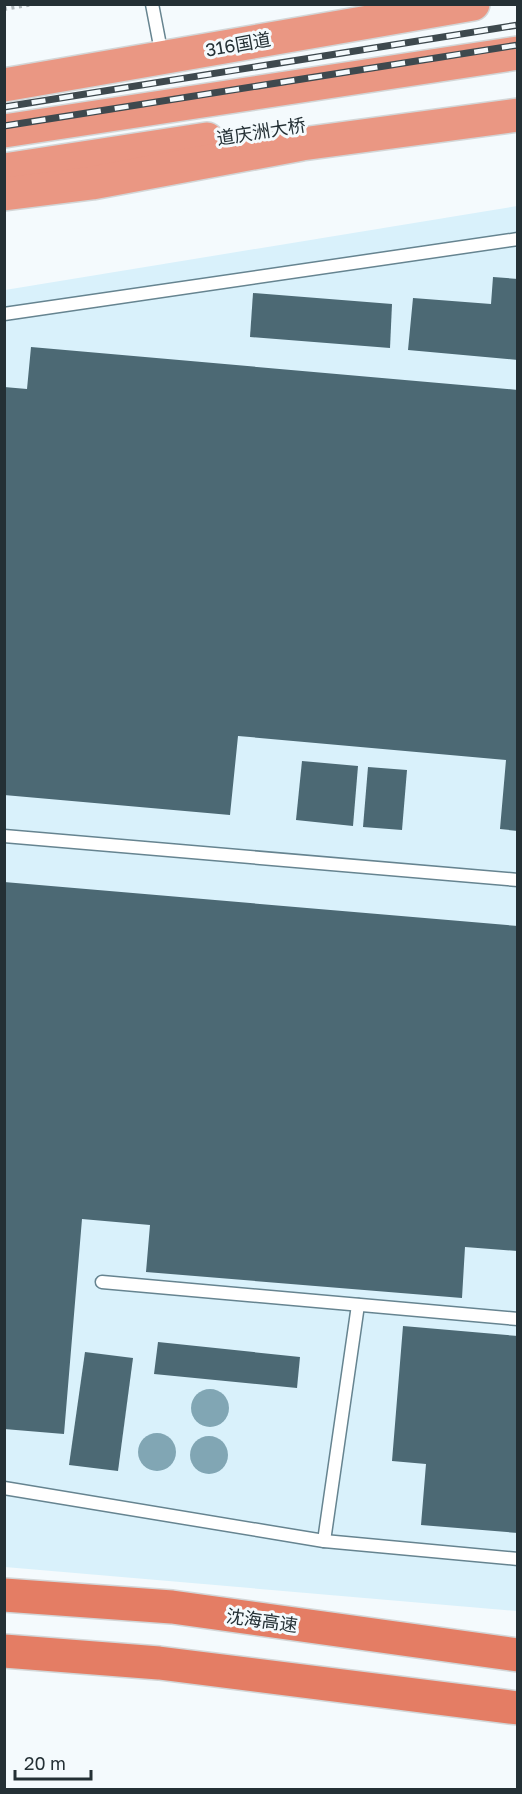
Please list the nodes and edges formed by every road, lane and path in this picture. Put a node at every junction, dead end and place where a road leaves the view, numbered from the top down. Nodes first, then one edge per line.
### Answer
1 (34, 4) edge
2 (152, 4) edge
3 (473, 4) edge
4 (4, 9) edge
5 (518, 53) edge
6 (162, 57) junction
7 (81, 71) junction
8 (4, 78) edge
9 (4, 85) edge
10 (518, 92) edge
11 (518, 115) edge
12 (4, 131) edge
13 (4, 170) edge
14 (92, 183) junction
15 (4, 194) edge
16 (4, 203) edge
17 (518, 239) edge
18 (4, 314) edge
19 (4, 836) edge
20 (518, 880) edge
21 (102, 1282) dead end
22 (358, 1305) junction
23 (518, 1319) edge
24 (4, 1488) edge
25 (324, 1541) junction
26 (518, 1558) edge
27 (4, 1595) edge
28 (4, 1651) edge
29 (518, 1655) edge
30 (518, 1708) edge

1 - 4 path
2 - 6 lane
3 - 6 highway, 316国道
5 - 12 highway
6 - 7 highway, 316国道
7 - 8 highway
7 - 9 highway, 316国道
10 - 13 highway, 道庆洲大桥
11 - 14 highway
14 - 15 highway
14 - 16 highway
17 - 18 lane
19 - 20 lane
21 - 22 lane
22 - 23 lane
22 - 25 lane
24 - 25 lane
25 - 26 lane
27 - 29 highway, 沈海高速
28 - 30 highway

